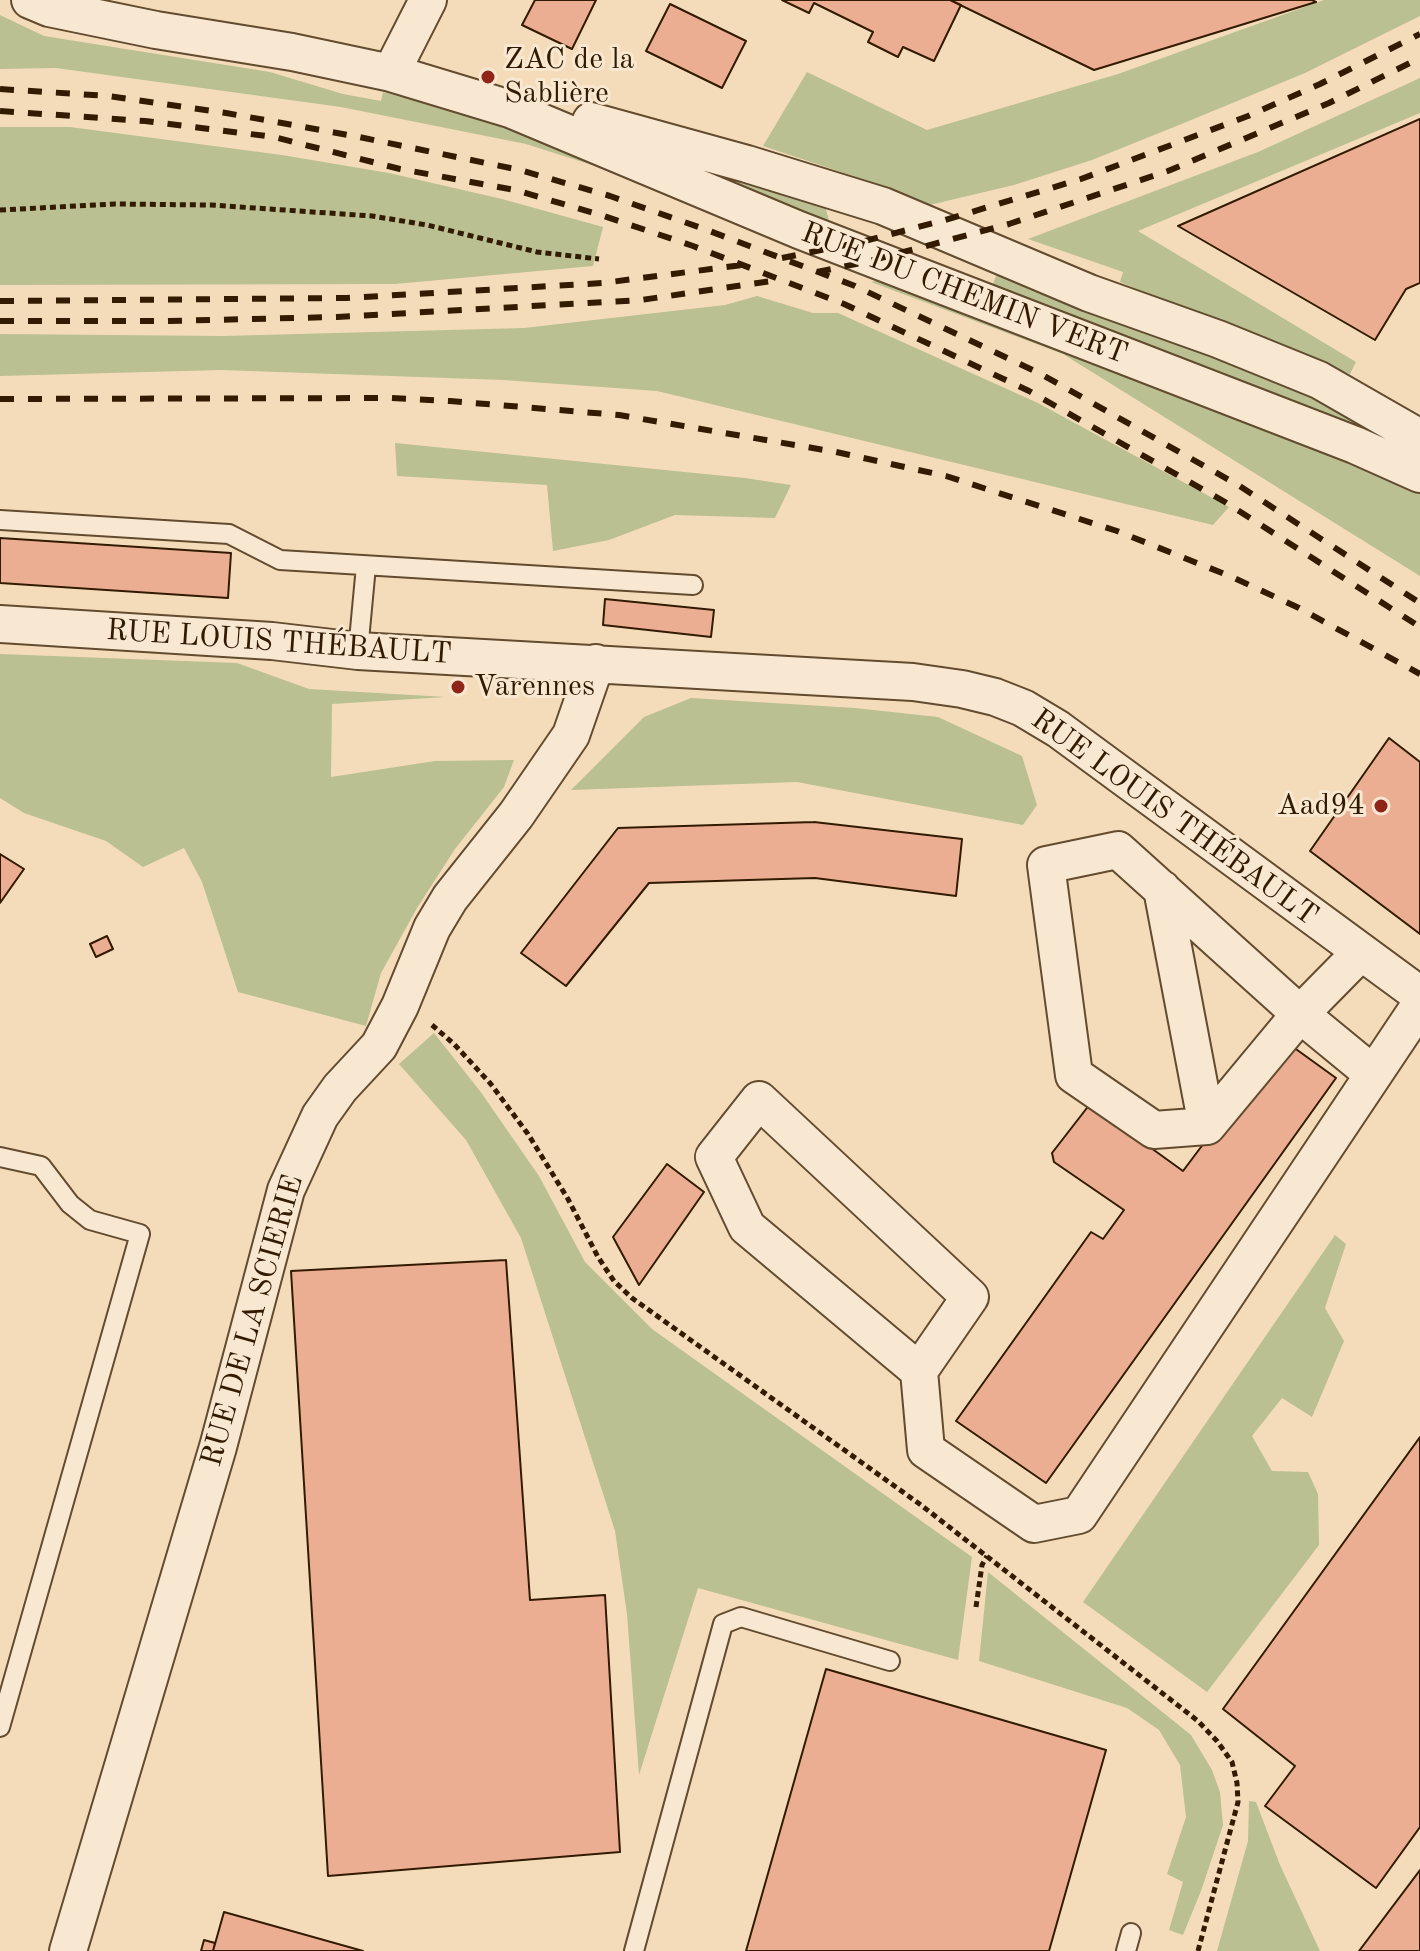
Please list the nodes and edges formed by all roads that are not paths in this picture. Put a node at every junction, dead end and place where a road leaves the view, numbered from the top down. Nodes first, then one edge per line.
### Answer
1 (30, 0) edge
2 (428, 0) edge
3 (391, 73) junction
4 (510, 109) junction
5 (1420, 438) edge
6 (1420, 474) edge
7 (0, 520) edge
8 (366, 566) junction
9 (693, 585) dead end
10 (0, 624) edge
11 (358, 651) junction
12 (596, 663) junction
13 (1162, 889) junction
14 (1361, 952) junction
15 (1420, 995) edge
16 (1420, 1005) edge
17 (1300, 1014) junction
18 (1373, 1074) junction
19 (1207, 1126) junction
20 (0, 1157) edge
21 (919, 1371) junction
22 (890, 1661) dead end
23 (0, 1727) edge
24 (68, 1951) edge
25 (634, 1951) edge

1 - 3 street, RUE DU CHEMIN VERT
2 - 3 street
3 - 4 street, RUE DU CHEMIN VERT
4 - 5 street, RUE DU CHEMIN VERT
4 - 6 street, RUE DU CHEMIN VERT
7 - 8 lane
8 - 9 lane
8 - 11 lane
10 - 11 street, RUE LOUIS THÉBAULT
11 - 12 street, RUE LOUIS THÉBAULT
12 - 14 street, RUE LOUIS THÉBAULT
12 - 24 street, RUE DE LA SCIERIE
13 - 17 street
13 - 19 street
13 - 19 street
14 - 15 street, RUE LOUIS THÉBAULT
14 - 17 street
16 - 18 street
17 - 18 street
17 - 19 street
18 - 21 street
20 - 23 lane
21 - 21 street
22 - 25 lane

